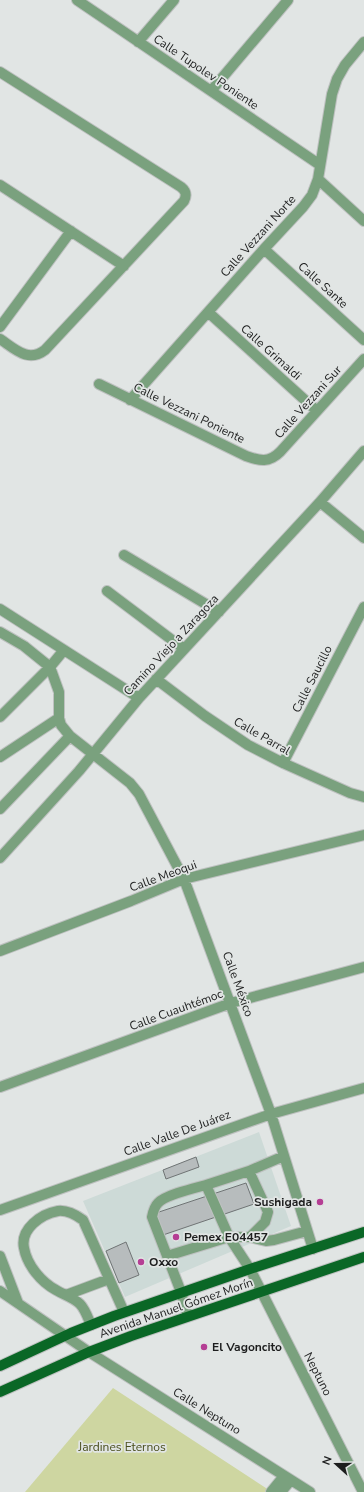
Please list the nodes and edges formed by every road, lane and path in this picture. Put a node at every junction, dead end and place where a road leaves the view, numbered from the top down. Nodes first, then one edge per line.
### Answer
1 (77, 0) edge
2 (174, 0) edge
3 (288, 0) edge
4 (138, 42) junction
5 (364, 42) edge
6 (0, 72) edge
7 (211, 91) junction
8 (320, 165) junction
9 (318, 179) junction
10 (0, 185) edge
11 (364, 221) edge
12 (71, 231) junction
13 (264, 249) junction
14 (124, 266) junction
15 (208, 312) junction
16 (0, 327) edge
17 (0, 339) edge
18 (364, 340) edge
19 (364, 358) edge
20 (99, 384) dead end
21 (130, 400) junction
22 (317, 411) junction
23 (364, 451) edge
24 (269, 460) joint
25 (320, 502) junction
26 (364, 538) edge
27 (124, 555) dead end
28 (107, 591) dead end
29 (364, 607) edge
30 (0, 609) edge
31 (219, 612) junction
32 (0, 632) edge
33 (184, 649) junction
34 (64, 650) junction
35 (50, 667) junction
36 (156, 679) junction
37 (139, 698) junction
38 (0, 717) edge
39 (59, 718) junction
40 (70, 736) junction
41 (94, 754) junction
42 (0, 757) edge
43 (283, 764) junction
44 (364, 797) edge
45 (2, 805) edge
46 (364, 835) edge
47 (0, 858) edge
48 (184, 879) junction
49 (0, 951) edge
50 (364, 967) edge
51 (231, 1003) junction
52 (0, 1087) edge
53 (364, 1088) edge
54 (271, 1114) junction
55 (284, 1156) junction
56 (249, 1171) junction
57 (206, 1185) junction
58 (0, 1210) edge
59 (307, 1231) junction
60 (364, 1232) edge
61 (229, 1237) junction
62 (250, 1238) junction
63 (312, 1249) junction
64 (0, 1256) edge
65 (167, 1256) junction
66 (364, 1258) edge
67 (250, 1269) junction
68 (109, 1279) junction
69 (261, 1291) junction
70 (0, 1292) edge
71 (181, 1292) junction
72 (66, 1295) junction
73 (18, 1303) junction
74 (124, 1312) junction
75 (188, 1316) junction
76 (91, 1325) junction
77 (67, 1336) junction
78 (89, 1352) junction
79 (0, 1366) edge
80 (0, 1392) edge
81 (288, 1478) junction
82 (271, 1492) edge
83 (281, 1492) edge
84 (310, 1492) edge
85 (363, 1492) edge

1 - 4 street, Calle Tupolev Poniente
2 - 4 street
3 - 7 street
4 - 7 street, Calle Tupolev Poniente
5 - 8 street, Calle Vezzani Norte
6 - 14 street
7 - 8 street, Calle Tupolev Poniente
8 - 9 street, Calle Vezzani Norte
9 - 11 street
9 - 13 street, Calle Vezzani Norte
10 - 12 street
12 - 14 street
12 - 16 street
13 - 15 street, Calle Vezzani Norte
13 - 18 street, Calle Sante
14 - 17 street
15 - 21 street, Calle Vezzani Norte
15 - 22 street, Calle Grimaldi
19 - 22 street, Calle Vezzani Sur
20 - 21 street, Calle Vezzani Poniente
21 - 24 street, Calle Vezzani Poniente
22 - 24 street, Calle Vezzani Sur
23 - 25 street, Camino Viejo a Zaragoza
25 - 26 street
25 - 31 street, Camino Viejo a Zaragoza
27 - 31 street
28 - 33 street
29 - 43 street, Calle Saucillo
30 - 34 street
31 - 33 street, Camino Viejo a Zaragoza
32 - 35 street
33 - 36 street, Camino Viejo a Zaragoza
34 - 35 street
34 - 37 street
35 - 38 street
35 - 39 street
36 - 37 street, Camino Viejo a Zaragoza
36 - 43 street, Calle Parral
37 - 41 street, Camino Viejo a Zaragoza
39 - 40 street
39 - 42 street
40 - 41 street, Calle México
40 - 45 street
41 - 47 street, Camino Viejo a Zaragoza
41 - 48 street, Calle México
43 - 44 street, Calle Parral
46 - 48 street, Calle Meoqui
48 - 49 street, Calle Meoqui
48 - 51 street, Calle México
50 - 51 street, Calle Cuauhtémoc
51 - 52 street, Calle Cuauhtémoc
51 - 54 street, Calle México
53 - 54 street, Calle Valle De Juárez
54 - 55 street, Calle México
54 - 58 street, Calle Valle De Juárez
55 - 56 street
55 - 59 street, Calle México
56 - 57 street
56 - 62 street
57 - 61 street, Neptuno
57 - 65 street
59 - 62 street
59 - 63 street, Calle México
60 - 63 main road, Avenida Manuel Gómez Morín
61 - 62 street
61 - 65 street
61 - 67 street, Neptuno
63 - 67 main road, Avenida Manuel Gómez Morín
64 - 73 street
65 - 71 street
66 - 69 main road, Avenida Manuel Gómez Morín
67 - 69 street, Neptuno
67 - 71 main road, Avenida Manuel Gómez Morín
68 - 72 street
68 - 72 street
68 - 74 street
69 - 75 main road, Avenida Manuel Gómez Morín
69 - 85 street, Neptuno
70 - 73 street, Calle Neptuno
71 - 74 main road, Avenida Manuel Gómez Morín
71 - 75 street
72 - 76 street
73 - 77 street, Calle Neptuno
74 - 76 main road, Avenida Manuel Gómez Morín
75 - 78 main road, Avenida Manuel Gómez Morín
76 - 77 main road, Avenida Manuel Gómez Morín
77 - 78 street, Calle Neptuno
77 - 79 main road, Avenida Manuel Gómez Morín
78 - 80 main road, Avenida Manuel Gómez Morín
78 - 81 street, Calle Neptuno
81 - 82 street
81 - 83 street
81 - 84 street, Calle Neptuno

